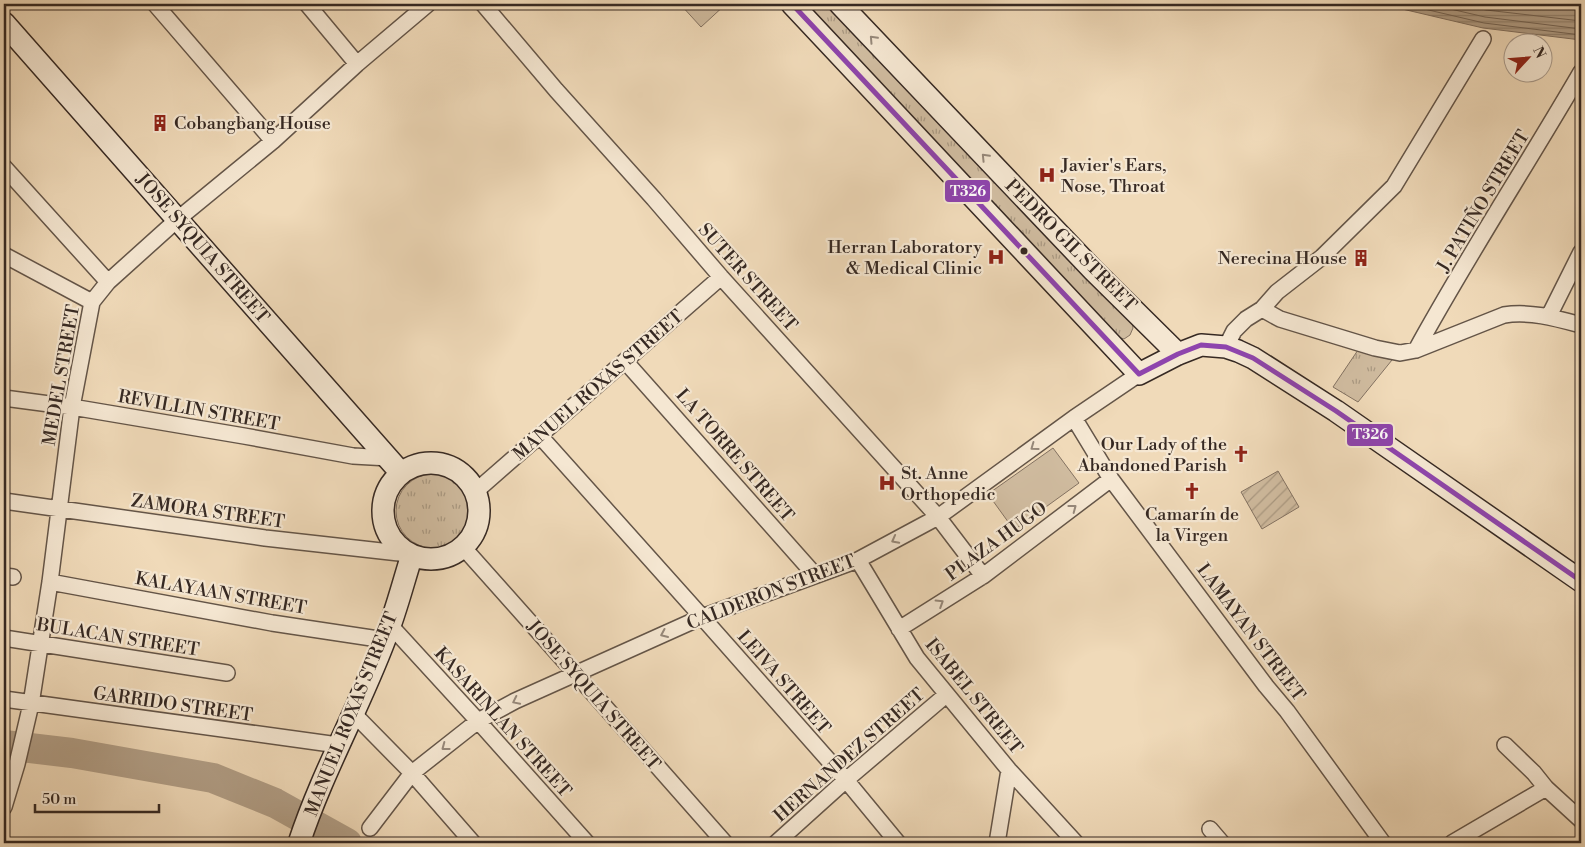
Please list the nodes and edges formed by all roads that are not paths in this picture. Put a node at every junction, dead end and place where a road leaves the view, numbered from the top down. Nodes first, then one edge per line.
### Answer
1 (155, 4) edge
2 (307, 4) edge
3 (428, 4) edge
4 (483, 4) edge
5 (792, 4) edge
6 (840, 4) edge
7 (4, 23) edge
8 (1483, 39) dead end
9 (357, 64) junction
10 (1581, 72) edge
11 (273, 141) junction
12 (4, 167) edge
13 (178, 219) junction
14 (1581, 252) edge
15 (4, 255) edge
16 (722, 277) junction
17 (108, 282) junction
18 (92, 302) junction
19 (1262, 309) junction
20 (1549, 316) junction
21 (1581, 325) edge
22 (1226, 347) junction
23 (1416, 350) junction
24 (1178, 354) junction
25 (625, 361) junction
26 (1139, 374) junction
27 (4, 398) edge
28 (72, 407) junction
29 (1074, 418) junction
30 (540, 436) junction
31 (395, 466) junction
32 (1111, 480) junction
33 (475, 492) junction
34 (4, 501) edge
35 (58, 509) junction
36 (938, 517) junction
37 (463, 547) junction
38 (410, 554) junction
39 (858, 560) junction
40 (815, 575) junction
41 (983, 576) junction
42 (1581, 581) edge
43 (50, 582) junction
44 (702, 617) junction
45 (899, 629) junction
46 (388, 633) junction
47 (4, 638) edge
48 (39, 644) junction
49 (227, 673) dead end
50 (576, 674) junction
51 (946, 695) junction
52 (4, 699) edge
53 (31, 704) junction
54 (352, 713) junction
55 (478, 721) junction
56 (338, 745) junction
57 (1505, 745) dead end
58 (13, 761) edge
59 (1010, 770) junction
60 (412, 773) junction
61 (846, 780) junction
62 (1546, 788) junction
63 (4, 807) edge
64 (1581, 820) edge
65 (370, 828) dead end
66 (1210, 829) dead end
67 (302, 836) edge
68 (473, 843) edge
69 (587, 843) edge
70 (725, 843) edge
71 (776, 843) edge
72 (898, 843) edge
73 (997, 843) edge
74 (1076, 843) edge
75 (1222, 843) edge
76 (1383, 843) edge
77 (1452, 843) edge

1 - 11 street
2 - 9 street
3 - 9 street, MEDEL STREET
4 - 16 street, SUTER STREET
5 - 26 main road, PEDRO GIL STREET
24 -> 6 main road, PEDRO GIL STREET
7 - 13 main road, JOSE SYQUIA STREET
8 - 19 street
9 - 11 street, MEDEL STREET
10 - 23 street, J. PATIÑO STREET
11 - 13 street, MEDEL STREET
12 - 17 street
13 - 17 street, MEDEL STREET
13 - 31 main road, JOSE SYQUIA STREET
14 - 20 street
15 - 18 street
16 - 25 street, MANUEL ROXAS STREET
16 - 36 street, SUTER STREET
17 - 18 street, MEDEL STREET
18 - 28 street, MEDEL STREET
19 - 22 street
19 - 23 street
20 - 21 street
20 - 23 street
22 - 24 main road, CALDERON STREET
22 - 42 main road, CALDERON STREET
24 - 26 main road, CALDERON STREET
25 - 30 street, MANUEL ROXAS STREET
25 - 40 street, LA TORRE STREET
26 - 29 street, CALDERON STREET
27 - 28 street, REVILLIN STREET
28 - 31 street, REVILLIN STREET
28 - 35 street, MEDEL STREET
29 - 32 street, LAMAYAN STREET
29 -> 36 street, CALDERON STREET
30 - 33 street, MANUEL ROXAS STREET
30 - 44 street, LEIVA STREET
31 - 33 main road
31 - 38 main road
41 -> 32 street, PLAZA HUGO
32 - 76 street, LAMAYAN STREET
33 - 37 main road
34 - 35 street, ZAMORA STREET
35 - 38 street, ZAMORA STREET
35 - 43 street, MEDEL STREET
36 -> 39 street, CALDERON STREET
36 - 41 street, SUTER STREET
37 - 38 main road
37 - 50 street, JOSE SYQUIA STREET
38 - 46 main road, MANUEL ROXAS STREET
39 - 40 street, CALDERON STREET
39 - 45 street, ISABEL STREET
40 - 44 street, CALDERON STREET
45 -> 41 street, PLAZA HUGO
43 - 46 street, KALAYAAN STREET
43 - 48 street, MEDEL STREET
44 -> 50 street, CALDERON STREET
44 - 61 street, LEIVA STREET
45 - 51 street, ISABEL STREET
46 - 54 main road, MANUEL ROXAS STREET
46 - 55 street, KASARINLAN STREET
47 - 48 street, BULACAN STREET
48 - 49 street, BULACAN STREET
48 - 53 street, MEDEL STREET
50 -> 55 street, CALDERON STREET
50 - 70 street, JOSE SYQUIA STREET
51 - 59 street, ISABEL STREET
51 - 61 street, HERNANDEZ STREET
52 - 53 street, GARRIDO STREET
53 - 56 street, GARRIDO STREET
53 - 58 street, MEDEL STREET
54 - 56 main road, MANUEL ROXAS STREET
54 - 60 street
55 -> 60 street, CALDERON STREET
55 - 69 street, KASARINLAN STREET
56 - 67 main road, MANUEL ROXAS STREET
57 - 62 street
58 - 63 street, MEDEL STREET
59 - 73 street
59 - 74 street, ISABEL STREET
60 - 65 street, CALDERON STREET
60 - 68 street
61 - 71 street, HERNANDEZ STREET
61 - 72 street, LEIVA STREET
62 - 64 street
62 - 77 street
66 - 75 street

